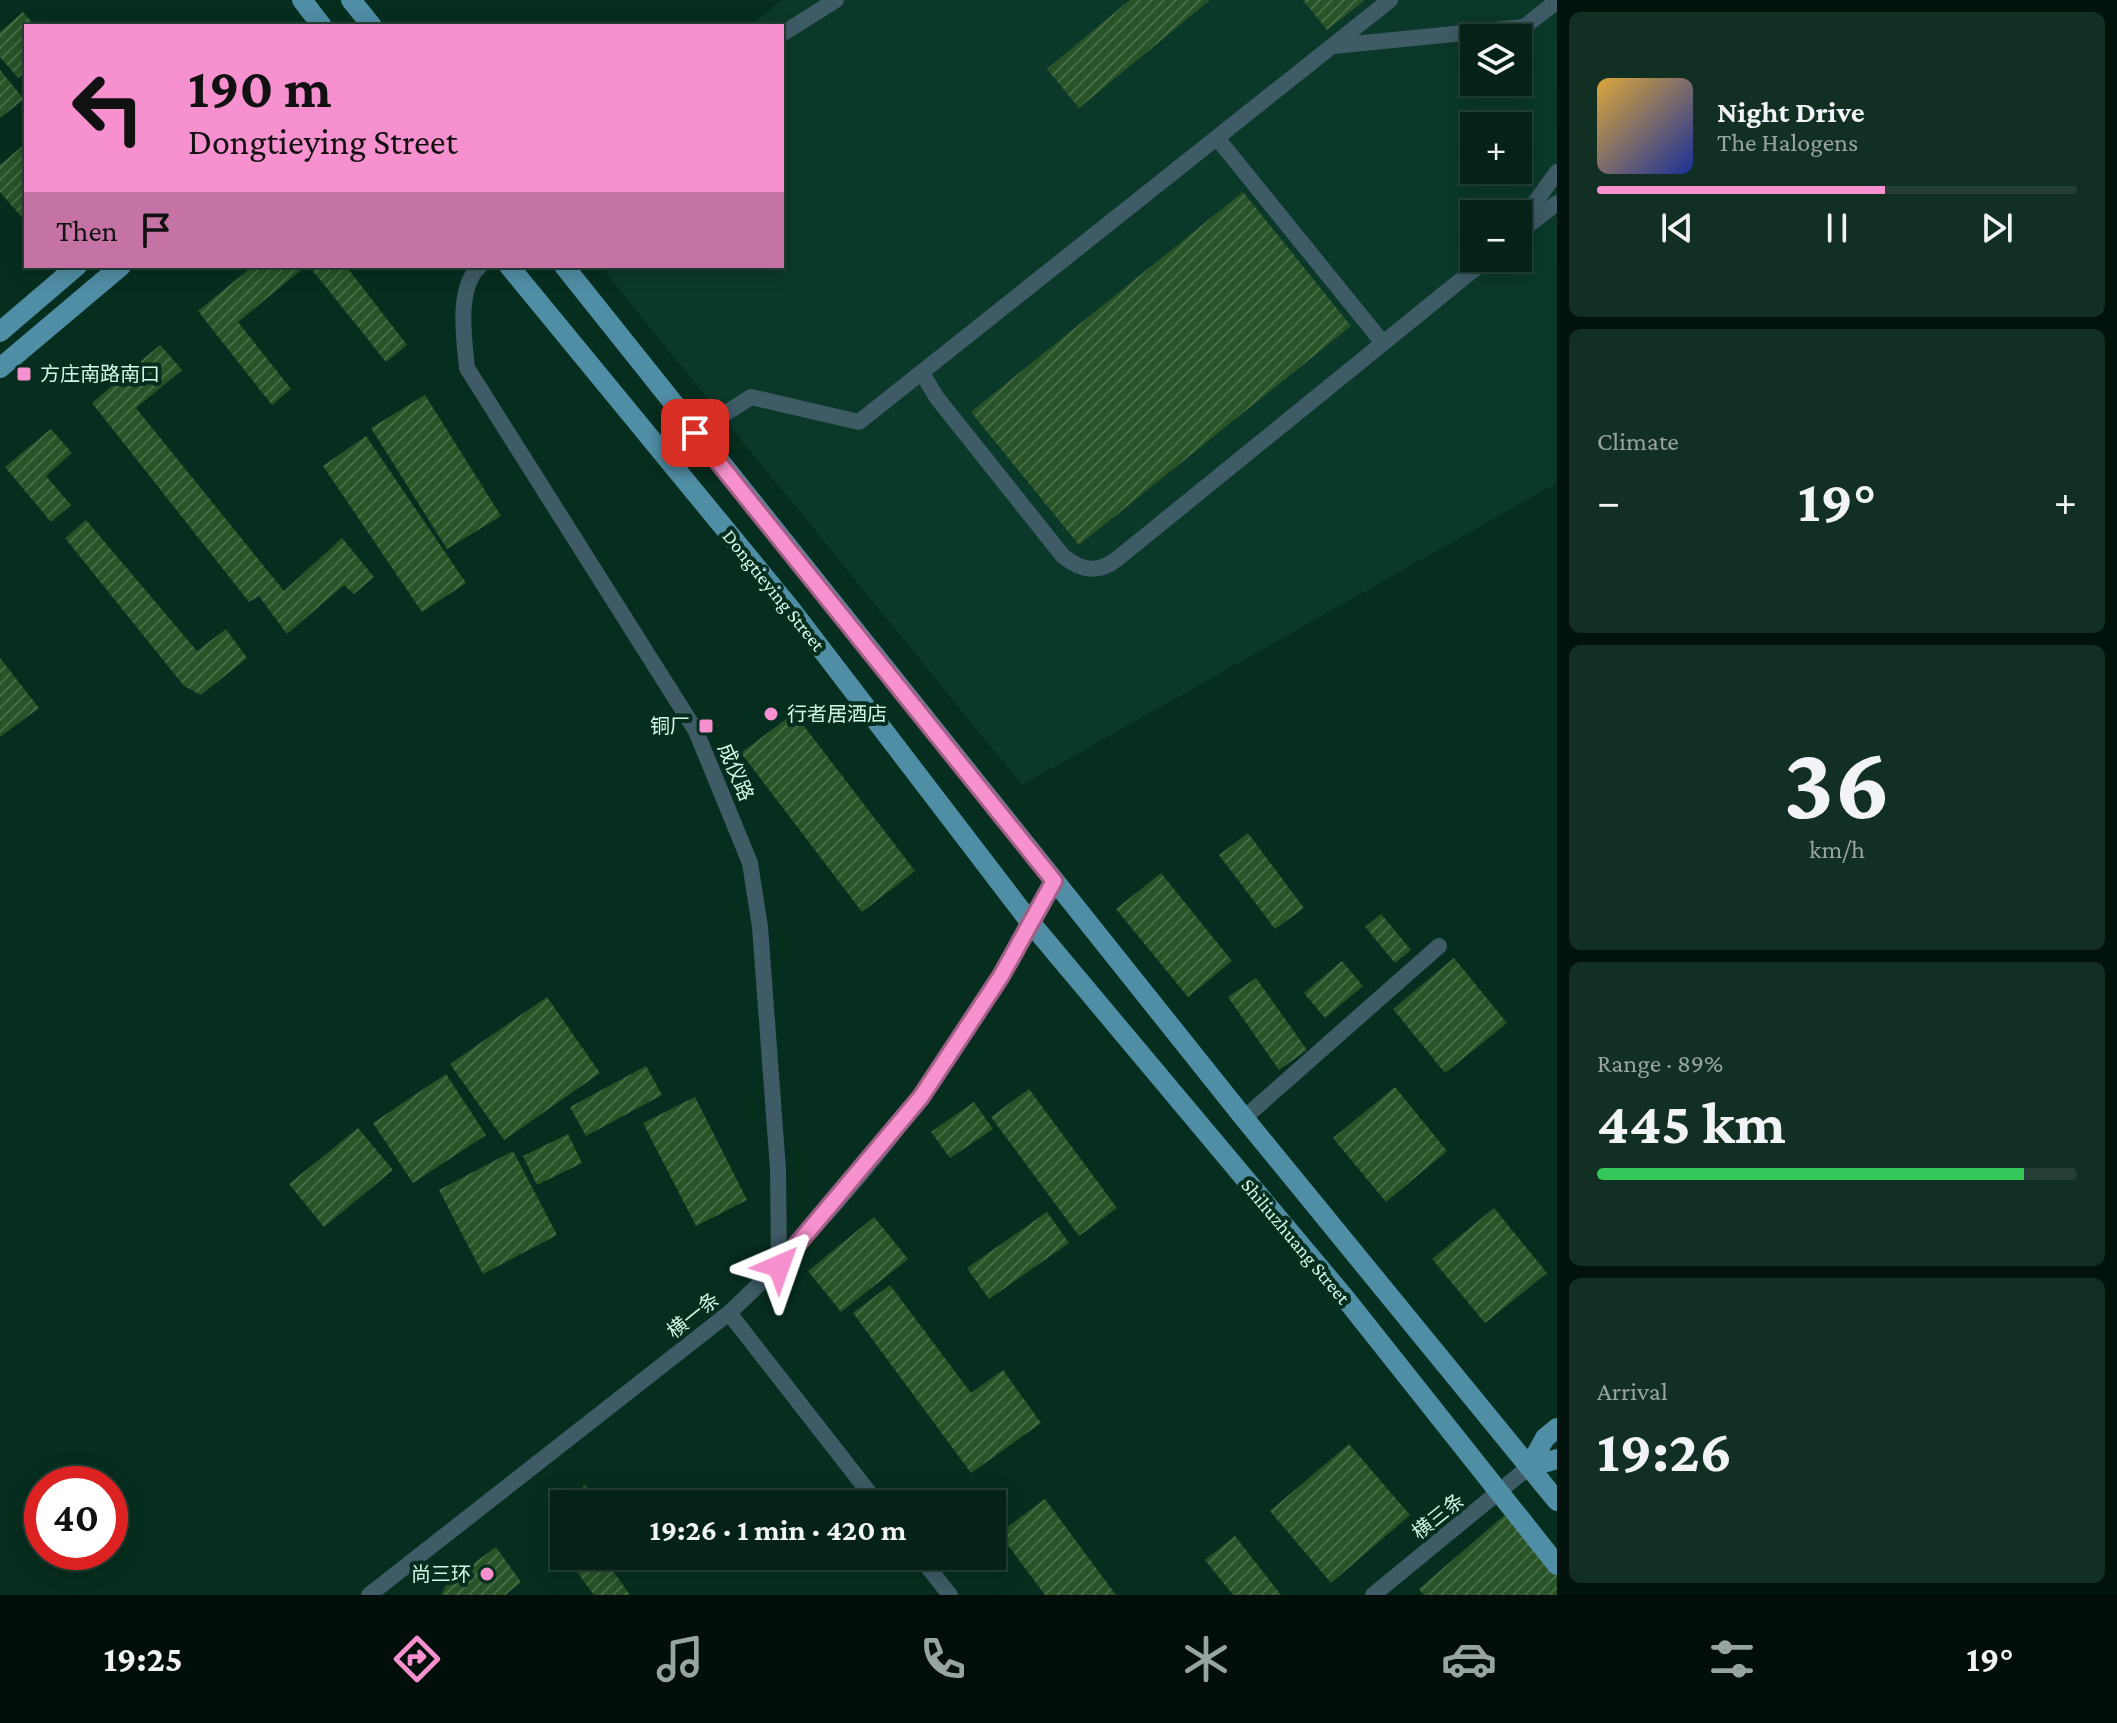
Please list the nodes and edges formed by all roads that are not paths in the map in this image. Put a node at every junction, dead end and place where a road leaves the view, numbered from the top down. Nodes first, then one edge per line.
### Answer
1 (302, 0) edge
2 (351, 0) edge
3 (836, 0) edge
4 (1390, 0) edge
5 (1557, 1) edge
6 (365, 23) edge
7 (320, 24) edge
8 (784, 33) edge
9 (1332, 46) junction
10 (1217, 138) junction
11 (1557, 172) edge
12 (1557, 203) edge
13 (1532, 207) edge
14 (1532, 223) edge
15 (75, 268) edge
16 (119, 268) edge
17 (478, 268) edge
18 (511, 268) edge
19 (566, 268) edge
20 (1471, 272) edge
21 (0, 332) edge
22 (1383, 343) junction
23 (0, 368) edge
24 (922, 373) junction
25 (695, 433) junction
26 (1054, 881) junction
27 (1030, 922) junction
28 (1439, 946) dead end
29 (1244, 1118) junction
30 (779, 1266) junction
31 (729, 1313) junction
32 (1557, 1428) edge
33 (1557, 1459) edge
34 (1529, 1467) junction
35 (867, 1490) edge
36 (1499, 1492) junction
37 (1557, 1501) edge
38 (1557, 1565) edge
39 (930, 1570) edge
40 (369, 1595) edge
41 (950, 1595) edge
42 (1373, 1595) edge

1 - 7 main road
2 - 6 main road
3 - 8 street
4 - 9 street
5 - 9 street
9 - 10 street
10 - 22 street
10 - 24 street
11 - 13 street
12 - 14 street
15 - 21 main road
16 - 23 main road
17 - 30 street, 成仪路
18 - 27 main road, Dongtieying Street
19 - 25 main road, Dongtieying Street
20 - 22 street
22 - 24 street
24 - 25 street
25 - 26 main road, Dongtieying Street
26 - 27 street, 横一条
26 - 29 main road, Shiliuzhuang Street
27 - 30 street, 横一条
27 - 36 main road, Shiliuzhuang Street
28 - 29 street
29 - 34 main road, Shiliuzhuang Street
30 - 31 street, 横一条
31 - 35 street
31 - 40 street, 横一条
32 - 34 main road
33 - 34 main road
34 - 36 street, 横三条
34 - 37 main road, Shiliuzhuang Street
36 - 38 main road, Shiliuzhuang Street
36 - 42 street, 横三条
39 - 41 street

